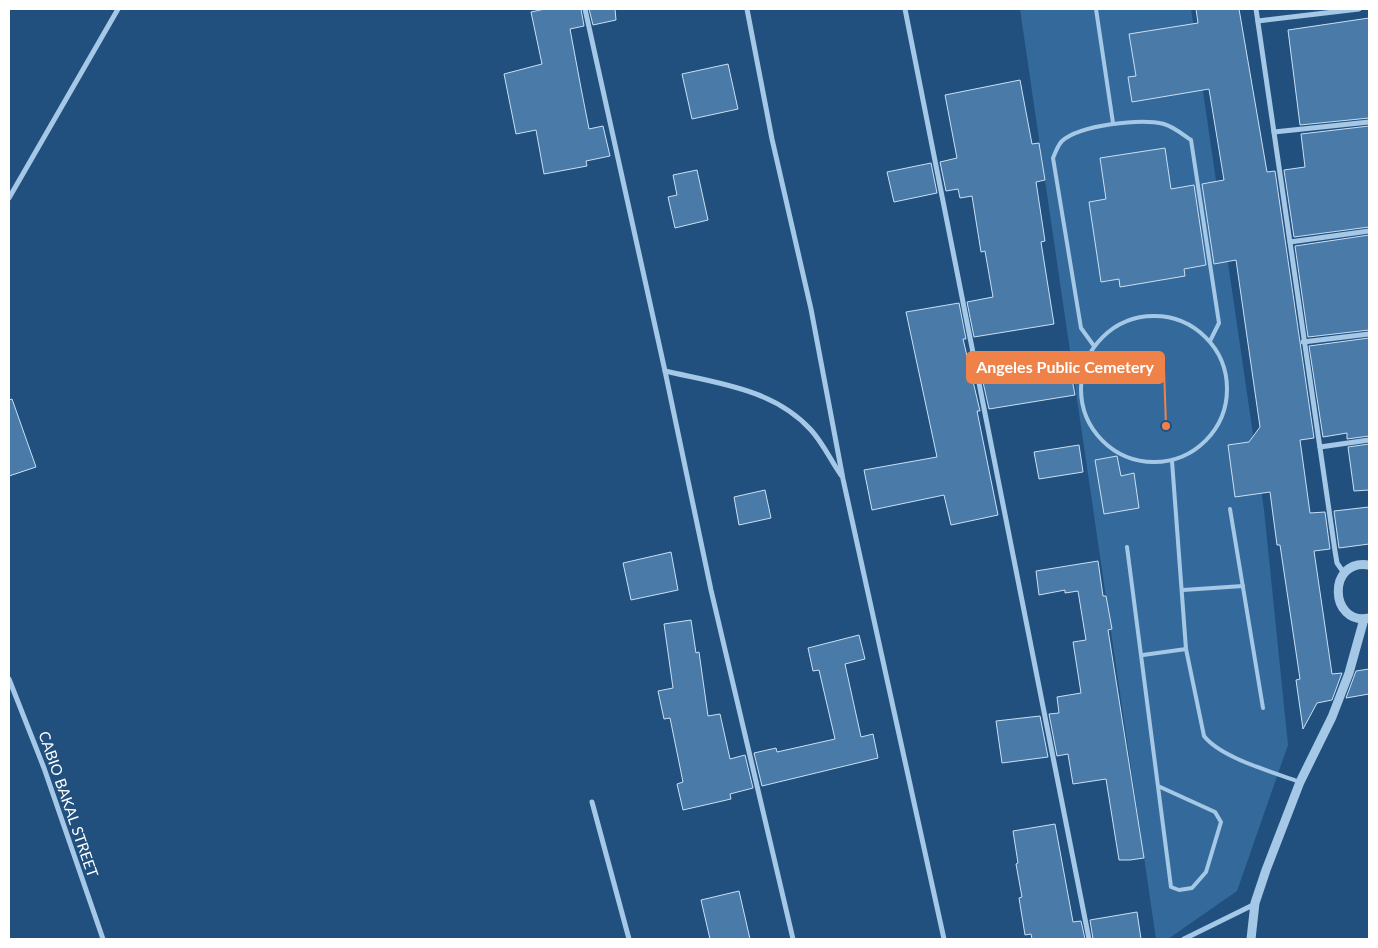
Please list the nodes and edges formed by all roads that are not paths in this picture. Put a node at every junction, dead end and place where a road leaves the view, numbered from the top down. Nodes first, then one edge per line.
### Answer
1 (118, 9) edge
2 (585, 9) edge
3 (747, 9) edge
4 (905, 9) edge
5 (1096, 9) edge
6 (1256, 9) edge
7 (1359, 9) edge
8 (1258, 21) junction
9 (1369, 122) edge
10 (1113, 123) junction
11 (1274, 132) junction
12 (9, 198) edge
13 (1369, 231) edge
14 (1290, 242) junction
15 (1369, 334) edge
16 (1210, 341) junction
17 (1303, 342) junction
18 (1094, 346) junction
19 (665, 371) junction
20 (1369, 440) edge
21 (1320, 447) junction
22 (1172, 461) junction
23 (843, 479) junction
24 (1230, 509) dead end
25 (1127, 547) dead end
26 (1369, 565) edge
27 (1344, 573) junction
28 (1244, 586) junction
29 (1183, 590) junction
30 (1367, 618) edge
31 (1186, 649) junction
32 (1143, 655) junction
33 (9, 679) edge
34 (1263, 708) dead end
35 (1300, 782) junction
36 (1158, 786) junction
37 (592, 802) dead end
38 (1255, 904) junction
39 (102, 939) edge
40 (629, 939) edge
41 (794, 939) edge
42 (944, 939) edge
43 (1089, 939) edge
44 (1184, 939) edge
45 (1251, 939) edge

1 - 12 street
2 - 19 street
3 - 23 street
4 - 43 street
5 - 10 lane
6 - 8 street
7 - 8 street
8 - 11 street
9 - 11 street
10 - 16 lane
10 - 18 lane
11 - 14 street
13 - 14 street
14 - 17 street
15 - 17 street
16 - 18 lane
16 - 22 lane
17 - 21 street
18 - 22 lane
19 - 23 street
19 - 41 street
20 - 21 street
21 - 27 street
22 - 29 lane
23 - 42 street
24 - 28 lane
25 - 32 lane
26 - 27 street
27 - 30 street
28 - 29 lane
28 - 34 lane
29 - 31 lane
30 - 35 street
31 - 32 lane
31 - 35 lane
32 - 36 lane
33 - 39 street, CABIO BAKAL STREET
35 - 38 street
36 - 36 lane
37 - 40 street
38 - 44 street
38 - 45 street

